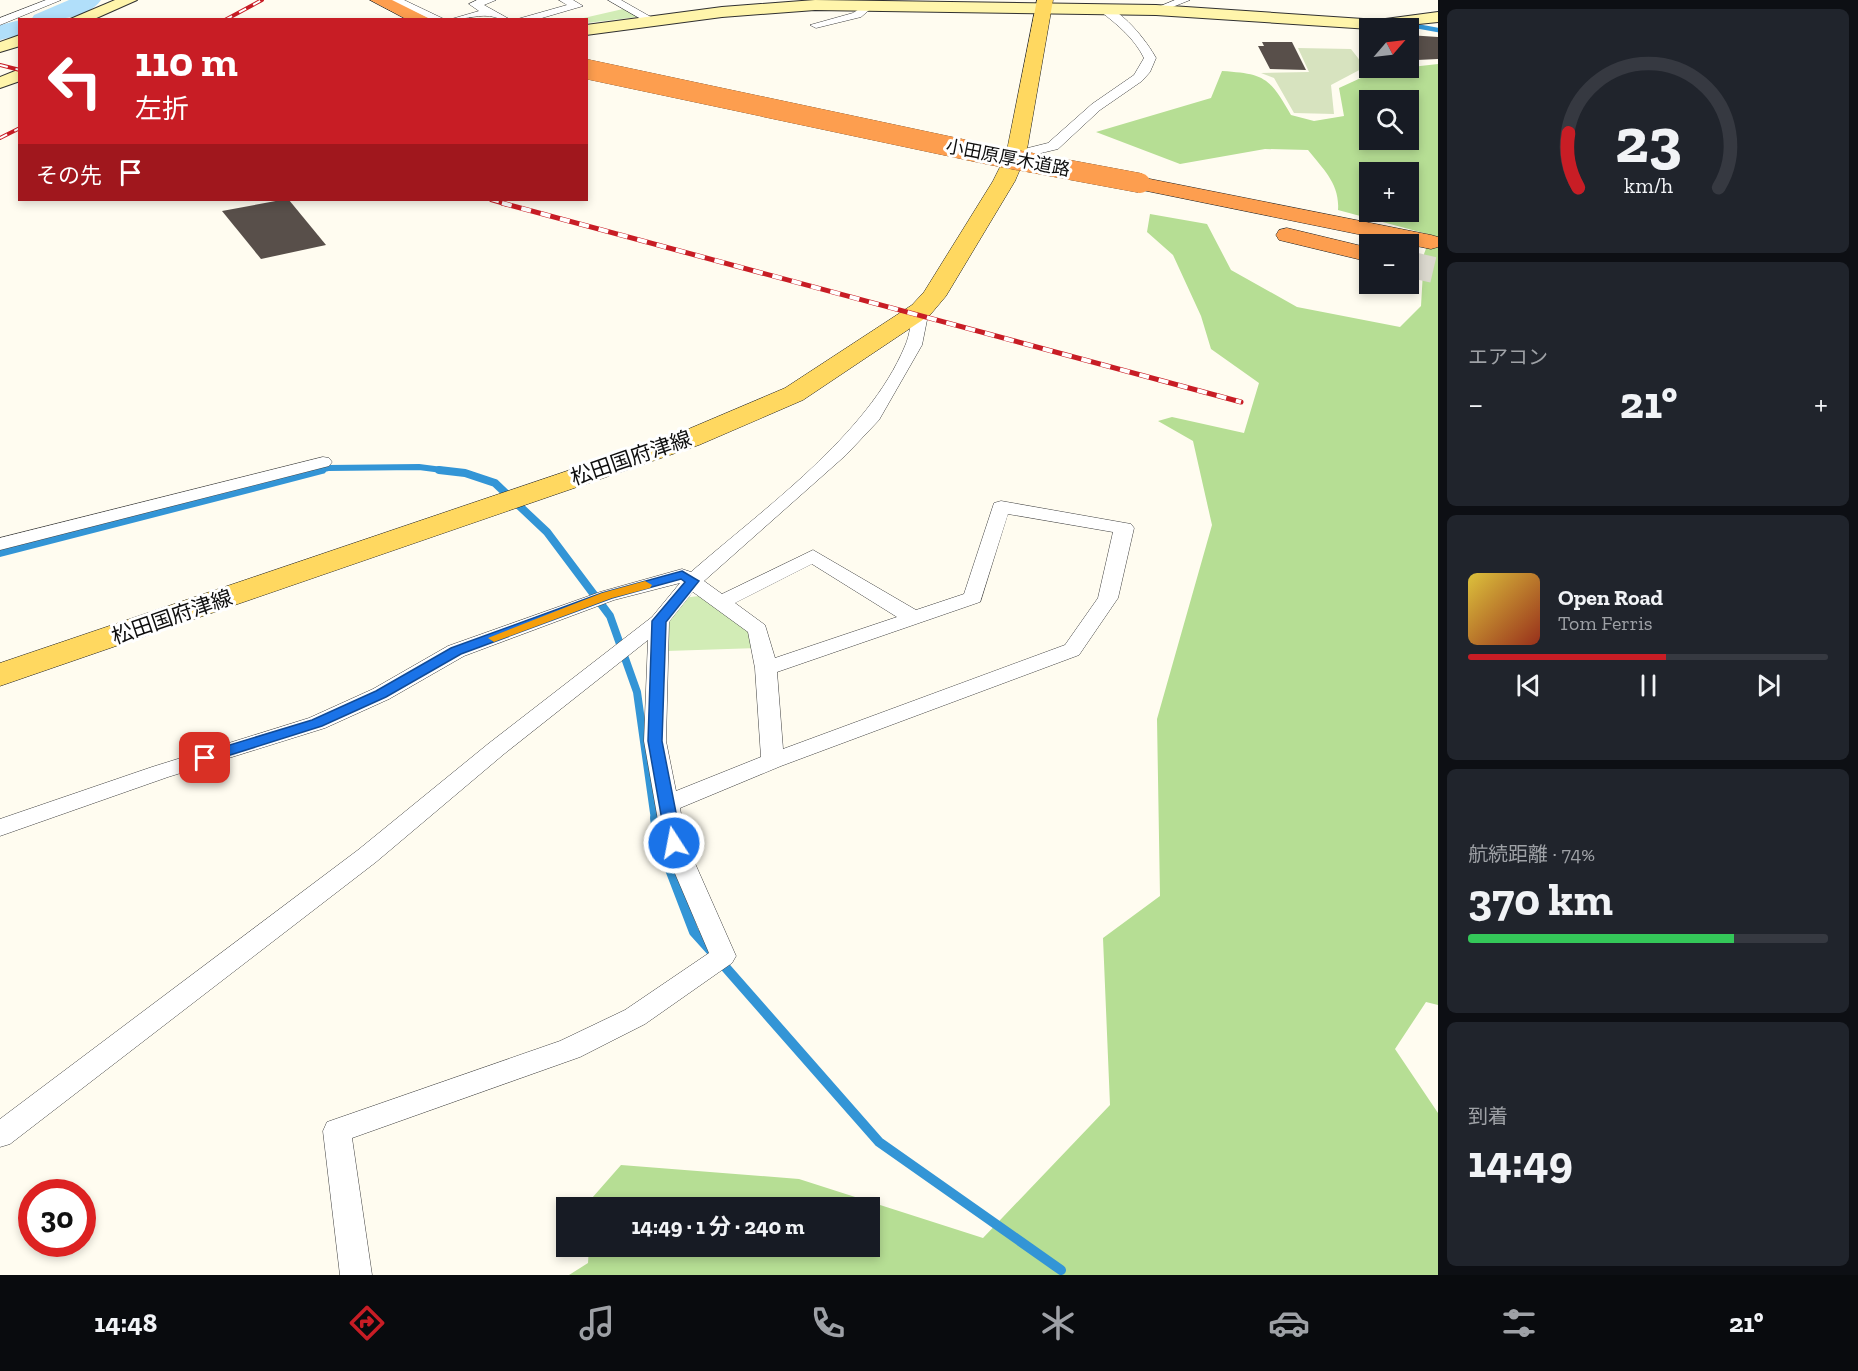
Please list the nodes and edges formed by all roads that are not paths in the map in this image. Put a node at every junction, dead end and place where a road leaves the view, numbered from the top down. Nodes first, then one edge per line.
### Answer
1 (56, 0) edge
2 (129, 0) edge
3 (395, 0) edge
4 (491, 0) edge
5 (564, 0) edge
6 (613, 0) edge
7 (1185, 0) edge
8 (370, 1) edge
9 (145, 3) dead end
10 (814, 3) edge
11 (1044, 4) edge
12 (870, 5) junction
13 (1104, 9) junction
14 (1156, 9) junction
15 (489, 12) junction
16 (81, 18) edge
17 (114, 18) edge
18 (399, 18) edge
19 (418, 18) edge
20 (436, 18) edge
21 (462, 18) edge
22 (502, 18) edge
23 (527, 18) edge
24 (1438, 18) edge
25 (652, 21) junction
26 (0, 22) edge
27 (816, 25) dead end
28 (588, 30) edge
29 (18, 41) edge
30 (0, 46) edge
31 (18, 53) edge
32 (0, 58) edge
33 (588, 62) edge
34 (588, 69) edge
35 (18, 75) edge
36 (588, 76) edge
37 (0, 83) edge
38 (1016, 155) junction
39 (1134, 190) junction
40 (1431, 242) dead end
41 (1359, 252) edge
42 (921, 310) junction
43 (323, 462) dead end
44 (0, 544) edge
45 (692, 581) junction
46 (721, 602) junction
47 (914, 618) junction
48 (659, 621) junction
49 (766, 668) junction
50 (0, 675) edge
51 (773, 761) junction
52 (667, 804) junction
53 (0, 828) edge
54 (0, 1135) edge
55 (356, 1275) edge

1 - 26 street
2 - 16 street
3 - 20 street
4 - 15 street
5 - 23 street
6 - 25 street
7 - 14 street
8 - 18 highway
8 - 19 highway
9 - 17 street
10 - 12 street
10 - 25 street
11 - 12 street
11 - 13 street
11 - 38 main road, 松田国府津線
12 - 27 street
13 - 14 street
13 - 38 street
14 - 24 street
15 - 21 street
15 - 22 street
25 - 28 street
29 - 30 street
31 - 32 street
33 - 38 street
34 - 39 highway, 小田原厚木道路, bridge
35 - 37 street
36 - 39 highway, 小田原厚木道路
38 - 42 main road, 松田国府津線
39 - 40 highway, 小田原厚木道路
39 - 41 highway, 小田原厚木道路
42 - 45 street
42 - 50 main road, 松田国府津線
43 - 44 street
45 - 46 street
45 - 48 street
45 - 53 street
46 - 47 street
46 - 49 street
47 - 49 street
47 - 51 street
48 - 52 street
48 - 54 street
49 - 51 street
51 - 52 street
52 - 55 street

